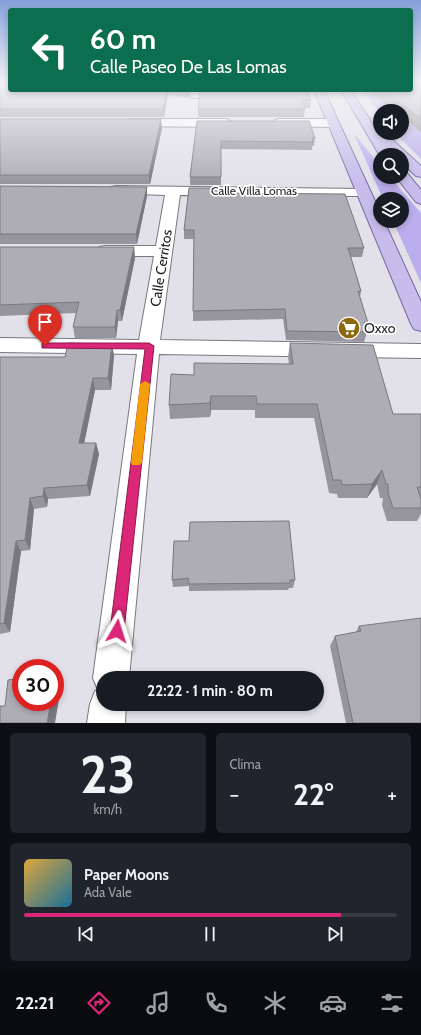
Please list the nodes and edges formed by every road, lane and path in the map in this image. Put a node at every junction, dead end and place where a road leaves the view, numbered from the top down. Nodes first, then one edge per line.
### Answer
1 (330, 116) edge
2 (363, 116) edge
3 (119, 123) edge
4 (238, 123) edge
5 (270, 123) edge
6 (333, 123) junction
7 (370, 127) junction
8 (382, 148) edge
9 (421, 173) edge
10 (409, 184) edge
11 (99, 190) edge
12 (173, 190) junction
13 (363, 192) junction
14 (421, 199) edge
15 (86, 251) edge
16 (164, 251) junction
17 (421, 324) edge
18 (0, 345) edge
19 (149, 346) junction
20 (421, 351) edge
21 (112, 671) edge
22 (107, 711) edge
23 (106, 723) edge

1 - 6 main road
2 - 7 main road
3 - 4 street
5 - 6 street
6 - 13 main road
7 - 8 main road
7 - 9 main road
10 - 14 main road
11 - 12 street, Calle Villa Lomas
12 - 13 street, Calle Villa Lomas
12 - 16 street, Calle Cerritos
13 - 17 main road
15 - 16 street
16 - 19 street, Calle Cerritos
18 - 19 street
19 - 20 street
19 - 21 street, Calle Cerritos
22 - 23 street

